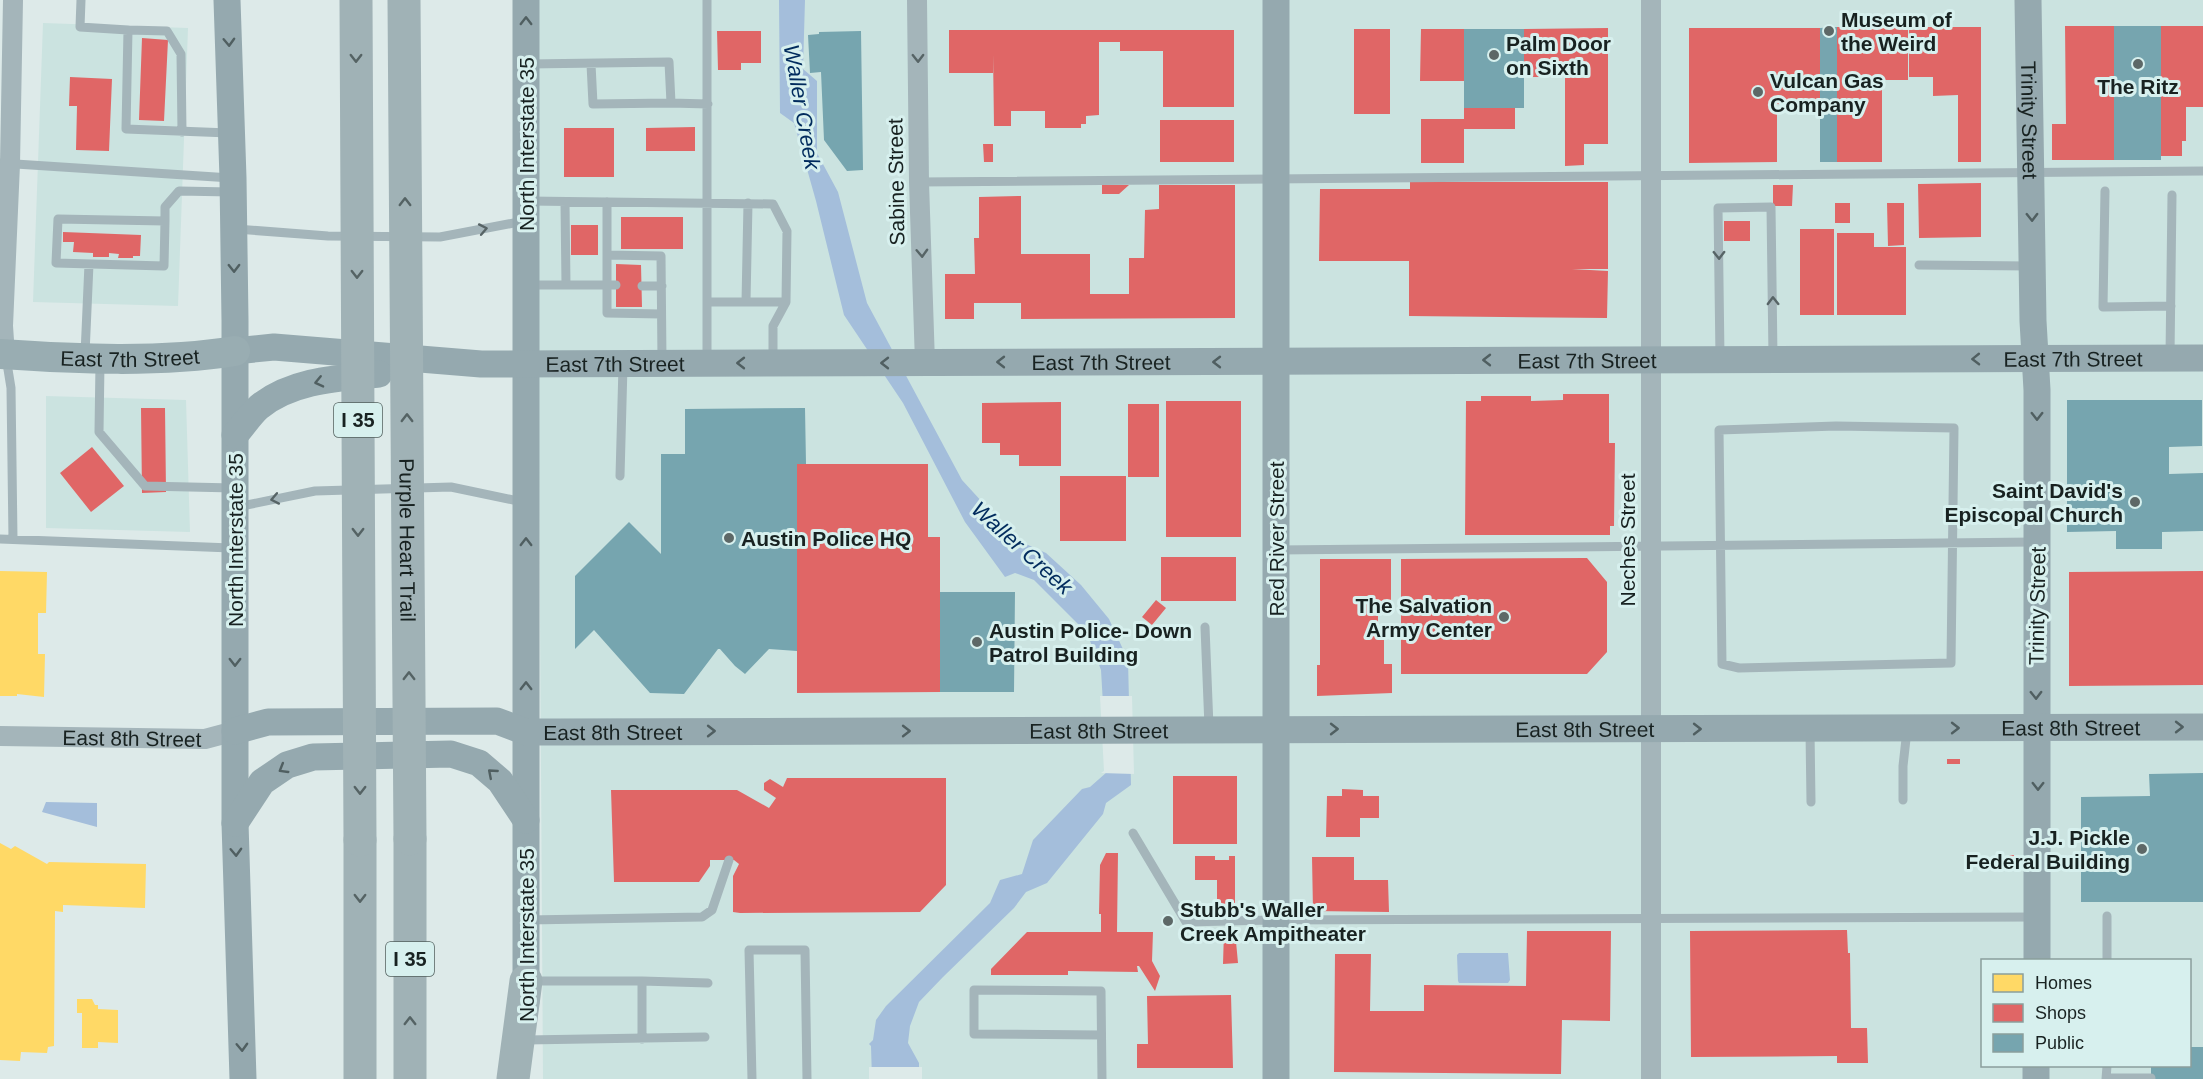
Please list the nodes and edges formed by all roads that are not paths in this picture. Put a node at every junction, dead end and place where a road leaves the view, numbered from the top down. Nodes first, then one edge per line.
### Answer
1 (13, 0) edge
2 (81, 0) edge
3 (227, 0) edge
4 (356, 0) edge
5 (404, 0) edge
6 (526, 0) edge
7 (708, 0) edge
8 (917, 0) edge
9 (1276, 0) edge
10 (1651, 0) edge
11 (2028, 0) edge
12 (128, 30) junction
13 (526, 64) junction
14 (591, 64) junction
15 (670, 103) junction
16 (708, 104) junction
17 (182, 132) junction
18 (231, 133) junction
19 (5, 164) edge
20 (2203, 171) edge
21 (2031, 172) junction
22 (1651, 176) junction
23 (1276, 179) junction
24 (919, 182) junction
25 (233, 185) junction
26 (2105, 191) dead end
27 (2172, 195) dead end
28 (564, 202) junction
29 (607, 202) junction
30 (707, 203) junction
31 (748, 203) junction
32 (526, 211) junction
33 (4, 218) edge
34 (165, 221) junction
35 (234, 229) junction
36 (607, 255) junction
37 (89, 264) junction
38 (1919, 265) dead end
39 (2032, 266) junction
40 (526, 285) junction
41 (566, 285) junction
42 (611, 285) junction
43 (642, 286) dead end
44 (662, 286) junction
45 (707, 302) junction
46 (746, 302) junction
47 (786, 302) junction
48 (2171, 306) junction
49 (661, 314) junction
50 (235, 351) junction
51 (3, 355) edge
52 (93, 357) junction
53 (2034, 358) junction
54 (2203, 358) edge
55 (2170, 359) junction
56 (1651, 360) junction
57 (1720, 360) junction
58 (1773, 360) junction
59 (1275, 362) junction
60 (623, 363) junction
61 (662, 363) junction
62 (707, 363) junction
63 (773, 363) junction
64 (926, 363) junction
65 (482, 364) junction
66 (526, 364) junction
67 (235, 435) junction
68 (620, 476) dead end
69 (235, 498) junction
70 (525, 503) junction
71 (0, 539) edge
72 (12, 539) junction
73 (2038, 542) junction
74 (1954, 543) junction
75 (1651, 546) junction
76 (1719, 546) junction
77 (234, 548) junction
78 (1276, 550) junction
79 (1205, 627) dead end
80 (2203, 727) edge
81 (1810, 728) junction
82 (1908, 728) junction
83 (2037, 728) junction
84 (1651, 729) junction
85 (1209, 730) junction
86 (1276, 730) junction
87 (235, 731) junction
88 (526, 732) junction
89 (0, 736) edge
90 (1903, 800) dead end
91 (1811, 802) dead end
92 (526, 820) junction
93 (235, 823) junction
94 (1133, 833) dead end
95 (729, 860) dead end
96 (2107, 916) dead end
97 (2037, 917) junction
98 (1651, 919) junction
99 (526, 920) junction
100 (1276, 920) junction
101 (2037, 959) edge
102 (2107, 959) edge
103 (526, 981) junction
104 (642, 981) junction
105 (708, 983) dead end
106 (1101, 1035) junction
107 (705, 1037) dead end
108 (642, 1039) junction
109 (526, 1040) junction
110 (2106, 1078) edge
111 (2151, 1078) edge
112 (243, 1079) edge
113 (360, 1079) edge
114 (410, 1079) edge
115 (513, 1079) edge
116 (526, 1079) edge
117 (752, 1079) edge
118 (807, 1079) edge
119 (1102, 1079) edge
120 (1276, 1079) edge
121 (1651, 1079) edge

1 - 19 street
2 - 12 lane
3 -> 18 main road, North Interstate 35
4 -> 113 highway, I 35, bridge
114 -> 5 highway, Purple Heart Trail / I 35, bridge
13 -> 6 main road, North Interstate 35
7 - 16 lane
8 -> 24 street, Sabine Street
9 - 23 main road, Red River Street
10 - 22 street, Neches Street
11 - 21 main road, Trinity Street
12 - 17 lane
12 - 17 lane
13 - 14 lane
13 - 32 main road, North Interstate 35
14 - 15 lane
14 - 15 lane
15 - 16 lane
16 - 30 lane
17 - 18 lane
18 - 25 main road, North Interstate 35
19 - 25 lane
19 - 33 street
20 - 21 lane
21 - 22 lane
21 -> 39 main road, Trinity Street
22 - 23 lane
22 - 56 street, Neches Street
23 - 24 lane
23 - 59 main road, Red River Street
24 -> 64 street, Sabine Street
25 - 34 lane
25 - 35 main road, North Interstate 35
26 - 48 lane
27 - 48 lane
28 - 29 lane
28 - 32 lane
28 - 41 lane
29 - 30 lane
29 - 36 lane
30 - 31 lane
30 - 45 lane
31 - 46 lane
31 - 47 lane
35 -> 32 lane
32 - 40 main road, North Interstate 35
33 - 51 street
34 - 37 lane
34 - 37 lane
35 -> 50 main road, North Interstate 35
36 - 42 lane
36 - 44 lane
37 - 52 lane
38 - 39 lane
39 - 53 main road, Trinity Street
40 - 41 lane
40 - 66 main road, North Interstate 35
41 - 42 lane
42 - 49 lane
43 - 44 lane
44 - 49 lane
45 - 46 lane
45 - 62 lane
46 - 47 lane
47 - 63 lane
48 - 55 lane
49 - 61 lane
50 - 52 main road, East 7th Street
50 - 65 main road, East 7th Street
50 - 67 main road, North Interstate 35
51 - 52 main road, East 7th Street
51 - 72 lane
52 - 69 lane
53 - 55 main road, East 7th Street
53 -> 58 main road, East 7th Street
53 -> 73 main road, Trinity Street
54 - 55 main road, East 7th Street
56 - 57 main road, East 7th Street
56 -> 59 main road, East 7th Street
56 - 75 street, Neches Street
57 - 58 main road, East 7th Street
58 -> 57 lane
59 -> 64 main road, East 7th Street
59 - 78 main road, Red River Street
60 - 61 main road, East 7th Street
60 - 66 main road, East 7th Street
60 - 68 lane
61 - 62 main road, East 7th Street
63 -> 62 main road, East 7th Street
64 -> 63 main road, East 7th Street
65 - 66 main road, East 7th Street
65 -> 67 main road
66 - 70 main road, North Interstate 35
67 - 69 main road, North Interstate 35
70 -> 69 lane
69 - 77 main road, North Interstate 35
88 -> 70 main road, North Interstate 35
71 - 72 lane
72 - 77 lane
73 - 74 lane
73 -> 83 main road, Trinity Street
74 - 76 lane
74 - 76 lane
74 - 76 lane
75 - 76 lane
75 - 78 lane
75 - 84 street, Neches Street
77 -> 87 main road, North Interstate 35
78 - 86 main road, Red River Street
79 - 85 lane
83 -> 80 main road, East 8th Street
81 - 82 main road, East 8th Street
84 -> 81 main road, East 8th Street
81 - 91 lane
82 -> 83 main road, East 8th Street
82 - 90 lane
83 -> 97 main road, Trinity Street
86 -> 84 main road, East 8th Street
84 - 98 street, Neches Street
85 - 86 main road, East 8th Street
88 -> 85 main road, East 8th Street
86 - 100 main road, Red River Street
87 - 88 main road, East 8th Street
87 - 89 street, East 8th Street
87 - 93 main road, North Interstate 35
88 - 92 main road, North Interstate 35
92 -> 93 main road
92 - 99 main road, North Interstate 35
93 -> 112 main road, North Interstate 35
94 - 100 lane
95 - 99 lane
96 - 102 lane
97 - 98 lane
97 - 101 main road, Trinity Street
98 - 100 lane
98 - 121 street, Neches Street
99 - 103 main road, North Interstate 35
100 - 120 main road, Red River Street
103 - 104 lane
103 - 109 main road, North Interstate 35
103 - 115 highway
104 - 105 lane
104 - 108 lane
106 - 106 lane
106 - 119 lane
107 - 108 lane
108 - 109 lane
109 - 116 main road, North Interstate 35
110 - 111 lane
117 - 118 lane

